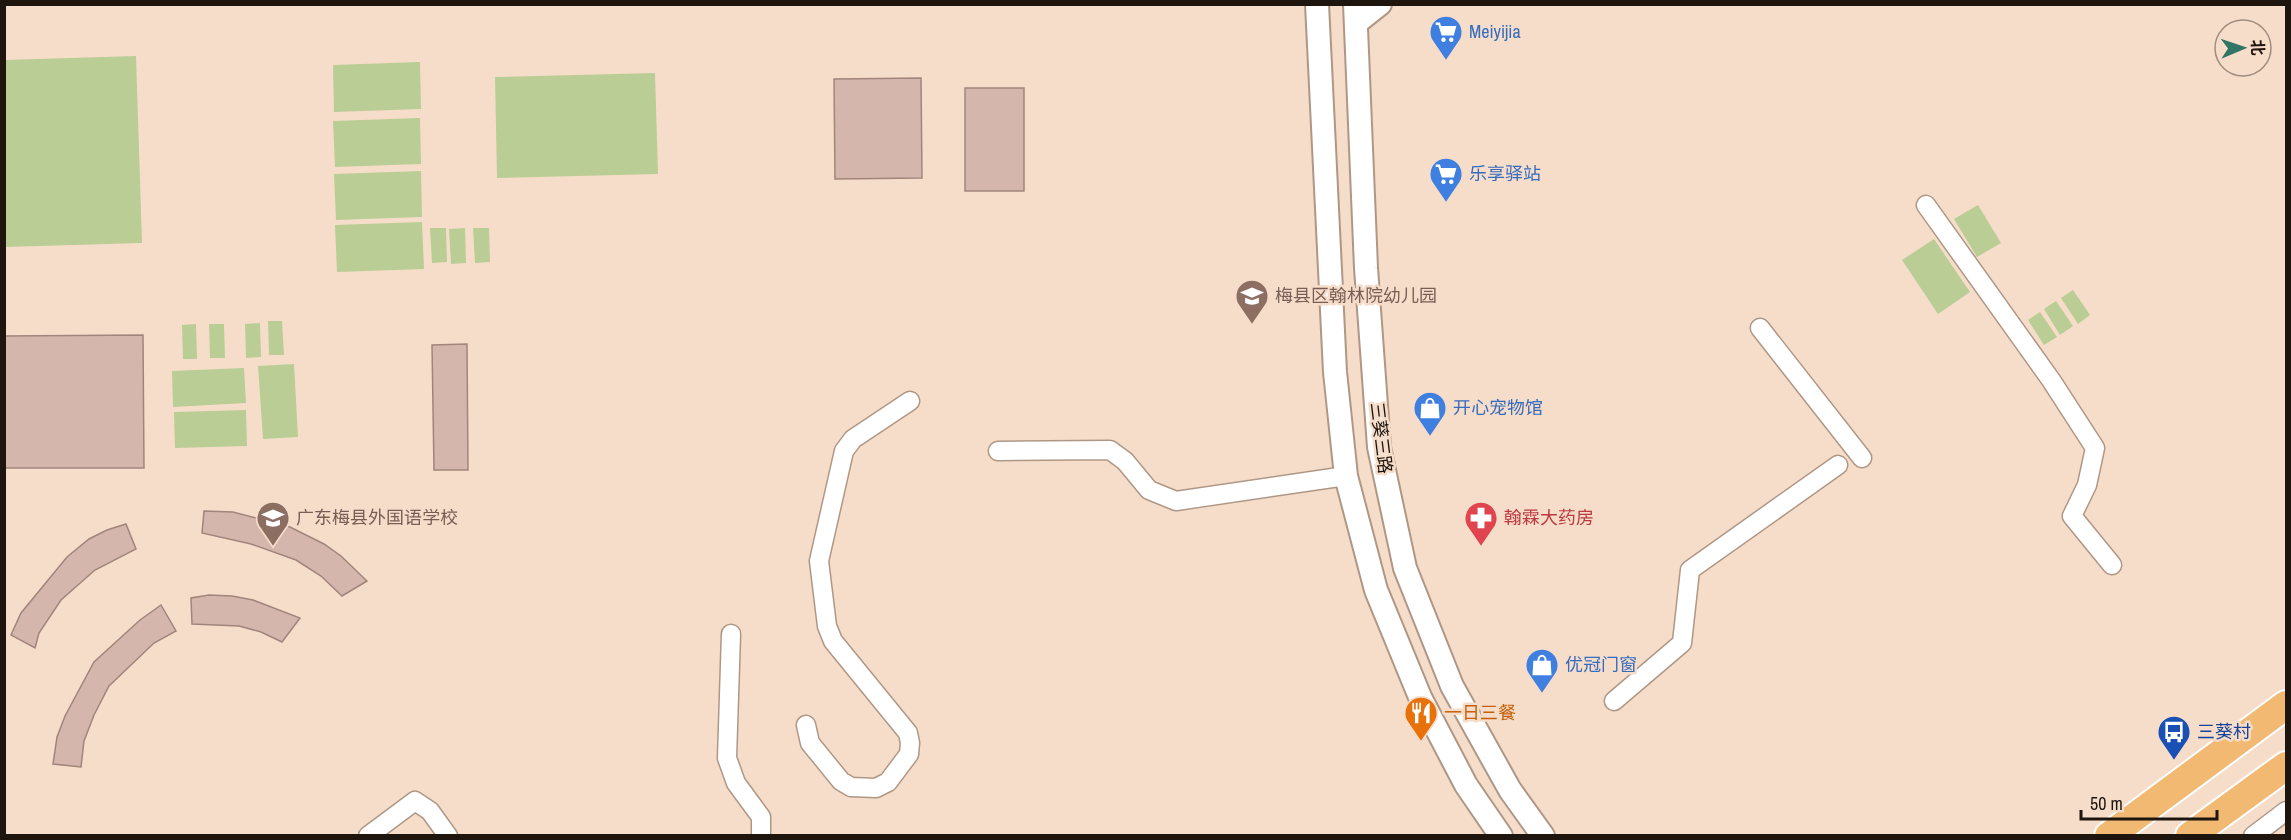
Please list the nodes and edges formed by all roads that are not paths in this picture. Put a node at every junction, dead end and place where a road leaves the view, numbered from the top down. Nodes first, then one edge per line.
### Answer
1 (1317, 4) edge
2 (1380, 4) edge
3 (1355, 14) edge
4 (1926, 205) dead end
5 (1760, 328) dead end
6 (910, 400) dead end
7 (998, 451) dead end
8 (1862, 458) dead end
9 (1838, 465) dead end
10 (1346, 476) junction
11 (2112, 565) dead end
12 (731, 634) dead end
13 (1614, 701) dead end
14 (2286, 705) edge
15 (806, 724) dead end
16 (2286, 766) edge
17 (2286, 811) edge
18 (368, 836) edge
19 (448, 836) edge
20 (761, 836) edge
21 (1501, 836) edge
22 (1543, 836) edge
23 (2109, 836) edge
24 (2190, 836) edge
25 (2253, 836) edge

1 - 10 street
2 - 3 street
3 - 22 street, 三葵三路
4 - 11 street
5 - 8 street
6 - 15 street
7 - 10 street
9 - 13 street
10 - 21 street
12 - 20 street
14 - 23 main road
16 - 24 main road
17 - 25 street
18 - 19 street

